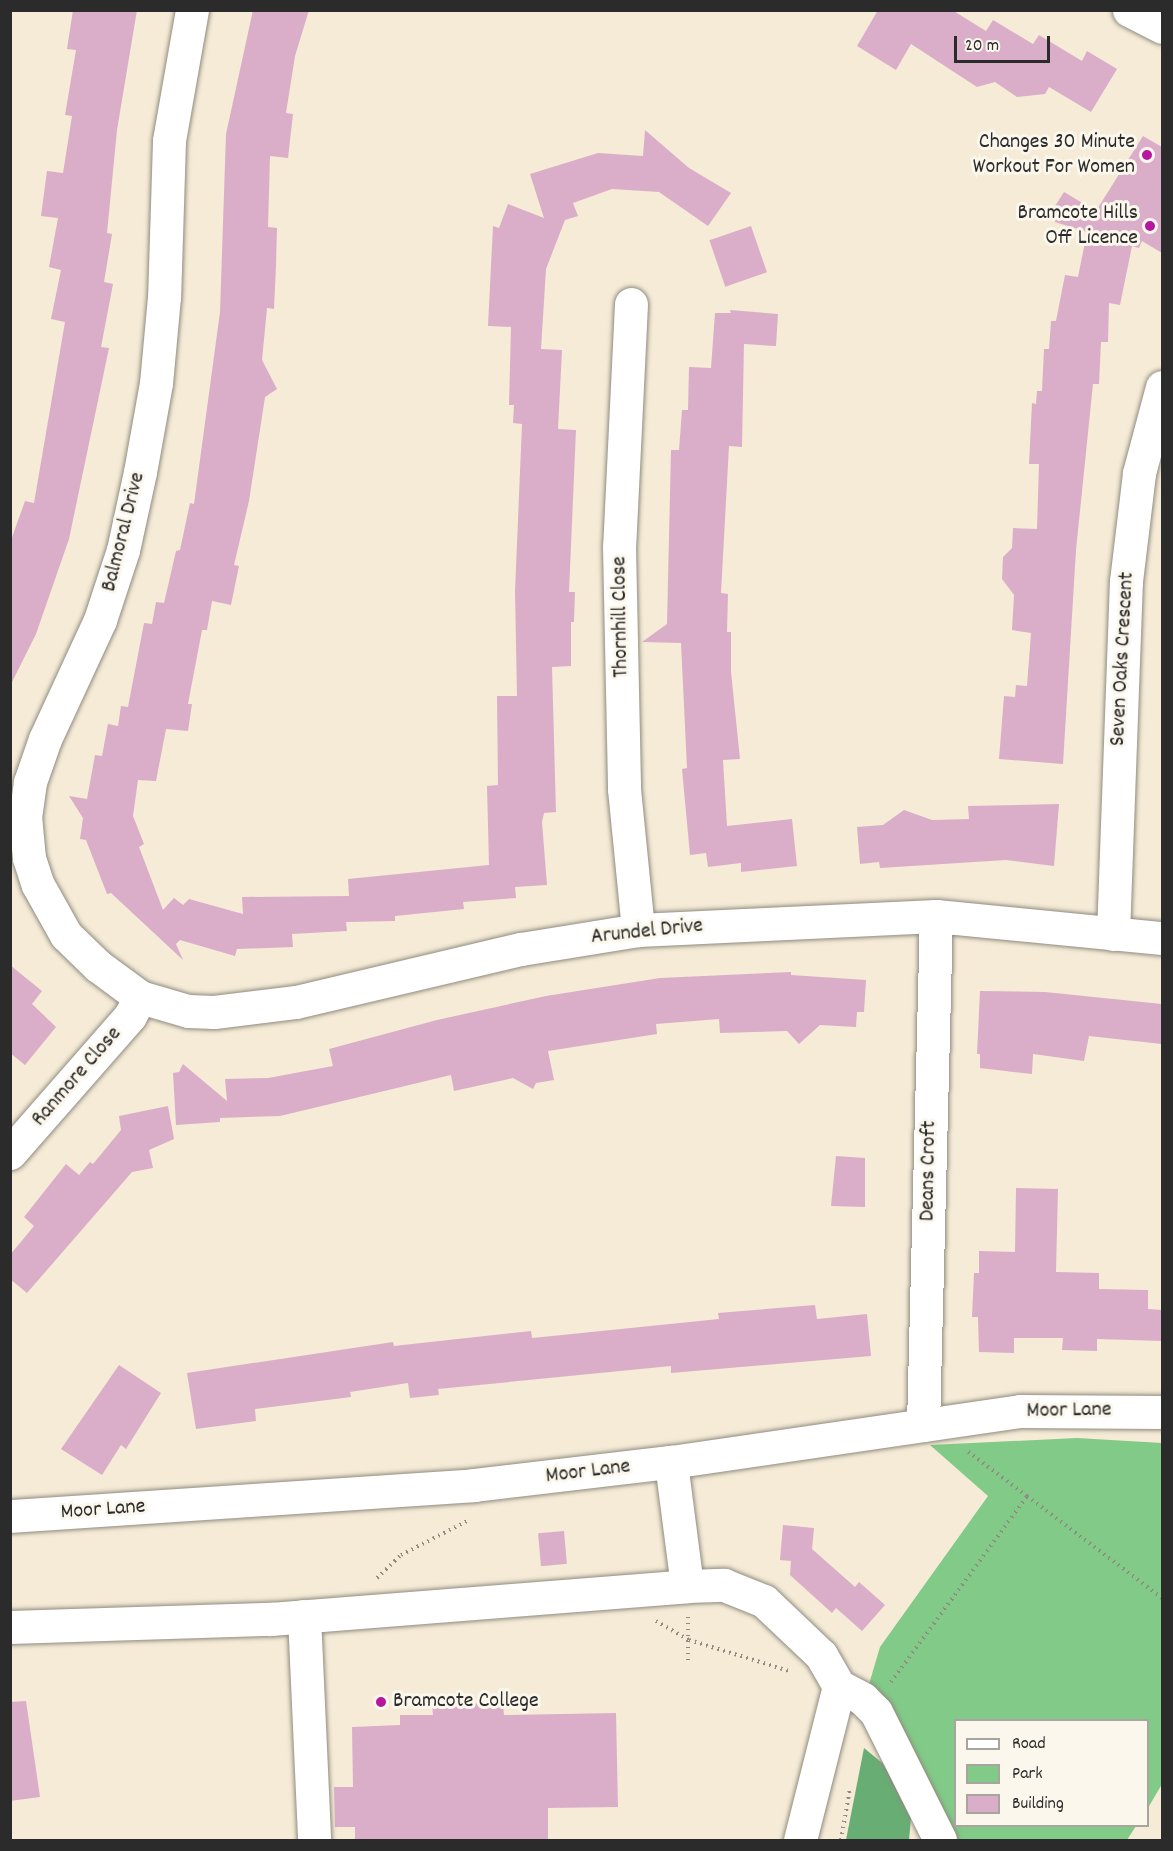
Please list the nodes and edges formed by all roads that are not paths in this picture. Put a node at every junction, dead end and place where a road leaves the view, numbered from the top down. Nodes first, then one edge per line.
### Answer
1 (192, 10) edge
2 (1129, 10) edge
3 (1162, 27) edge
4 (631, 304) dead end
5 (1162, 387) edge
6 (936, 916) junction
7 (638, 930) junction
8 (1113, 934) junction
9 (1162, 938) edge
10 (140, 997) junction
11 (10, 1154) edge
12 (1162, 1412) edge
13 (930, 1424) junction
14 (671, 1462) junction
15 (10, 1516) edge
16 (687, 1586) junction
17 (304, 1617) junction
18 (10, 1627) edge
19 (839, 1686) junction
20 (314, 1840) edge
21 (800, 1840) edge
22 (940, 1840) edge

1 - 10 street, Balmoral Drive
2 - 3 street
4 - 7 street, Thornhill Close
5 - 8 street, Seven Oaks Crescent
6 - 7 street, Arundel Drive
6 - 8 street, Arundel Drive
6 - 13 street, Deans Croft
7 - 10 street, Arundel Drive
8 - 9 street, Arundel Drive
10 - 11 street, Ranmore Close
12 - 13 street, Moor Lane
13 - 14 street, Moor Lane
14 - 15 street, Moor Lane
14 - 16 street
16 - 17 street
16 - 19 street
17 - 18 street
17 - 20 street
19 - 21 street
19 - 22 street

